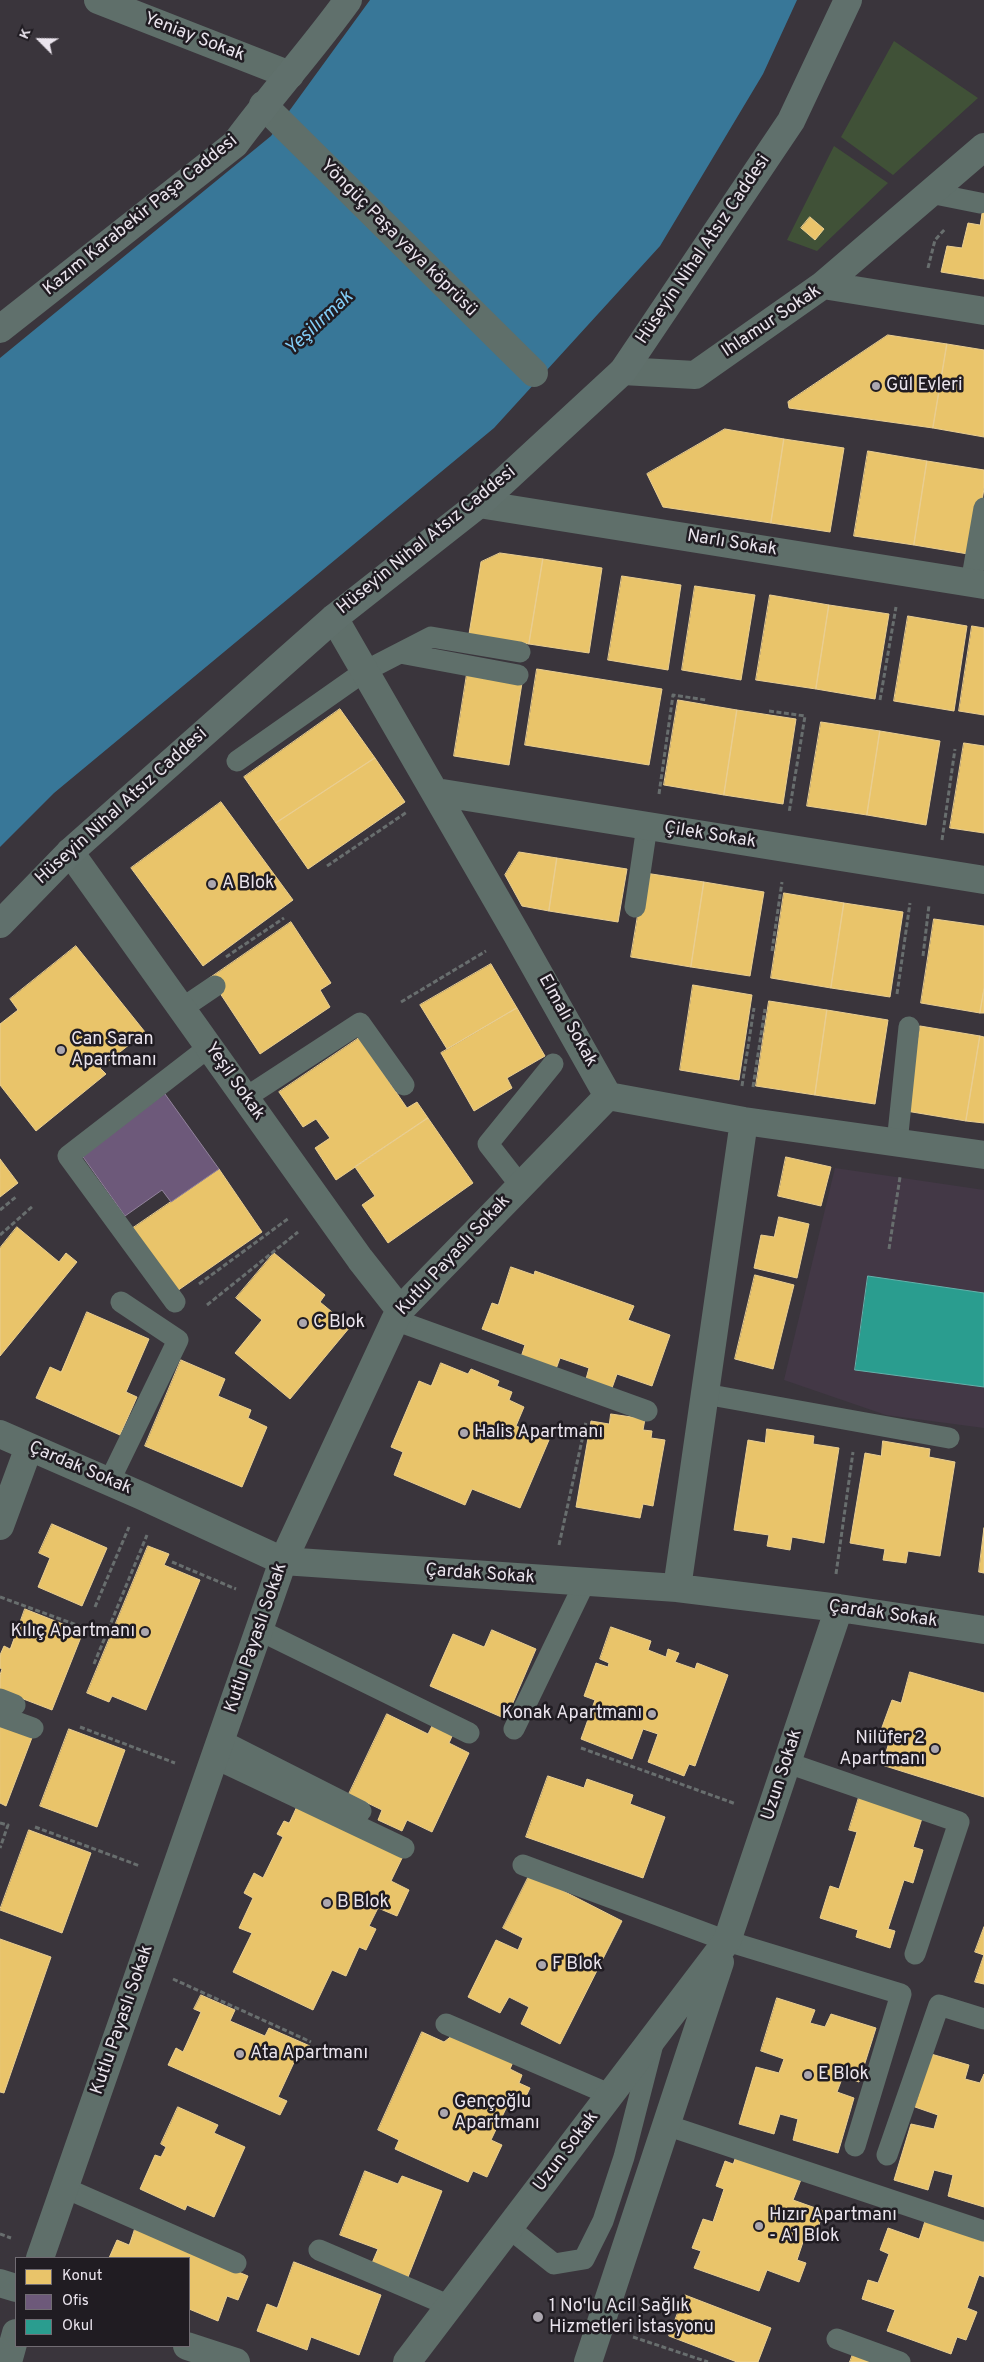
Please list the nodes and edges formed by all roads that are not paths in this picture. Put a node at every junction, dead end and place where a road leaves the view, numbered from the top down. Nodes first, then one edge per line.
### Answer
1 (98, 0) edge
2 (348, 0) edge
3 (848, 0) edge
4 (290, 75) junction
5 (263, 105) junction
6 (984, 147) edge
7 (930, 193) junction
8 (976, 202) road end
9 (823, 285) junction
10 (984, 311) edge
11 (0, 329) edge
12 (622, 370) junction
13 (534, 373) dead end
14 (479, 504) junction
15 (984, 508) edge
16 (978, 584) edge
17 (334, 618) junction
18 (520, 652) dead end
19 (400, 653) junction
20 (365, 671) junction
21 (518, 675) dead end
22 (237, 761) dead end
23 (436, 792) junction
24 (650, 827) junction
25 (70, 852) junction
26 (984, 880) edge
27 (635, 907) dead end
28 (0, 924) edge
29 (215, 986) dead end
30 (181, 1009) junction
31 (910, 1027) dead end
32 (209, 1047) junction
33 (553, 1064) dead end
34 (404, 1084) dead end
35 (608, 1096) junction
36 (245, 1098) junction
37 (743, 1121) junction
38 (901, 1143) junction
39 (984, 1155) edge
40 (520, 1185) junction
41 (121, 1302) dead end
42 (174, 1302) road end
43 (397, 1315) junction
44 (705, 1394) junction
45 (647, 1411) dead end
46 (0, 1434) edge
47 (949, 1438) dead end
48 (29, 1448) junction
49 (109, 1482) junction
50 (2, 1513) edge
51 (283, 1561) junction
52 (585, 1582) junction
53 (678, 1588) junction
54 (835, 1608) junction
55 (259, 1630) junction
56 (984, 1630) edge
57 (5, 1707) edge
58 (33, 1728) dead end
59 (514, 1729) dead end
60 (469, 1733) dead end
61 (214, 1758) junction
62 (788, 1763) junction
63 (361, 1811) dead end
64 (404, 1848) dead end
65 (523, 1865) dead end
66 (727, 1941) junction
67 (915, 1954) dead end
68 (984, 2019) edge
69 (446, 2024) dead end
70 (655, 2036) junction
71 (611, 2095) junction
72 (666, 2124) junction
73 (855, 2146) dead end
74 (887, 2155) dead end
75 (65, 2188) junction
76 (509, 2228) junction
77 (984, 2231) edge
78 (319, 2250) dead end
79 (40, 2257) edge
80 (236, 2263) dead end
81 (0, 2283) edge
82 (15, 2288) edge
83 (450, 2306) junction
84 (15, 2337) edge
85 (837, 2339) dead end
86 (190, 2347) edge
87 (8, 2362) edge
88 (236, 2362) edge
89 (407, 2362) edge
90 (588, 2362) edge
91 (900, 2362) edge

1 - 4 street, Yeniay Sokak
2 - 4 street, Kazım Karabekir Paşa Caddesi
3 - 12 street, Hüseyin Nihal Atsız Caddesi
4 - 5 street, Kazım Karabekir Paşa Caddesi
5 - 11 street, Kazım Karabekir Paşa Caddesi
5 - 13 street, Yöngüç Paşa yaya köprüsü
6 - 7 street
7 - 8 lane
7 - 9 street
9 - 10 street, Ihlamur Sokak
9 - 12 street, Ihlamur Sokak
12 - 14 street, Hüseyin Nihal Atsız Caddesi
14 - 16 street, Narlı Sokak
14 - 17 street, Hüseyin Nihal Atsız Caddesi
15 - 16 lane
17 - 20 street, Elmalı Sokak
17 - 25 street, Hüseyin Nihal Atsız Caddesi
18 - 19 lane
19 - 20 lane
19 - 21 lane
20 - 22 lane
20 - 23 street, Elmalı Sokak
23 - 24 street, Çilek Sokak
23 - 35 street, Elmalı Sokak
24 - 26 street, Çilek Sokak
24 - 27 lane
25 - 28 street, Hüseyin Nihal Atsız Caddesi
25 - 30 street, Yeşil Sokak
29 - 30 lane
30 - 32 street, Yeşil Sokak
31 - 38 lane
32 - 36 street, Yeşil Sokak
32 - 42 lane
33 - 40 lane
34 - 36 lane
35 - 37 street
35 - 40 street, Kutlu Payaslı Sokak
36 - 43 street, Yeşil Sokak
37 - 38 street
37 - 44 street
38 - 39 street
40 - 43 street, Kutlu Payaslı Sokak
41 - 49 lane
43 - 45 lane
43 - 51 street, Kutlu Payaslı Sokak
44 - 47 lane
44 - 53 street
46 - 48 street, Çardak Sokak
48 - 49 street, Çardak Sokak
48 - 50 street
49 - 51 street, Çardak Sokak
51 - 52 street, Çardak Sokak
51 - 55 street, Kutlu Payaslı Sokak
52 - 53 street, Çardak Sokak
52 - 59 lane
53 - 54 street, Çardak Sokak
54 - 56 street, Çardak Sokak
54 - 62 street, Uzun Sokak
55 - 60 lane
55 - 61 street, Kutlu Payaslı Sokak
57 - 58 lane
61 - 63 lane
61 - 64 lane
61 - 75 street, Kutlu Payaslı Sokak
62 - 66 street, Uzun Sokak
62 - 67 lane
65 - 66 lane
66 - 70 street, Uzun Sokak
66 - 72 street, Uzun Sokak
66 - 73 lane
68 - 74 lane
69 - 71 lane
70 - 71 street, Uzun Sokak
70 - 76 lane
71 - 76 street, Uzun Sokak
72 - 77 lane
72 - 90 street, Uzun Sokak
75 - 79 street, Kutlu Payaslı Sokak
75 - 80 lane
76 - 83 street, Uzun Sokak
78 - 83 lane
81 - 82 street
83 - 89 street, Uzun Sokak
84 - 87 street
85 - 91 lane
86 - 88 street

